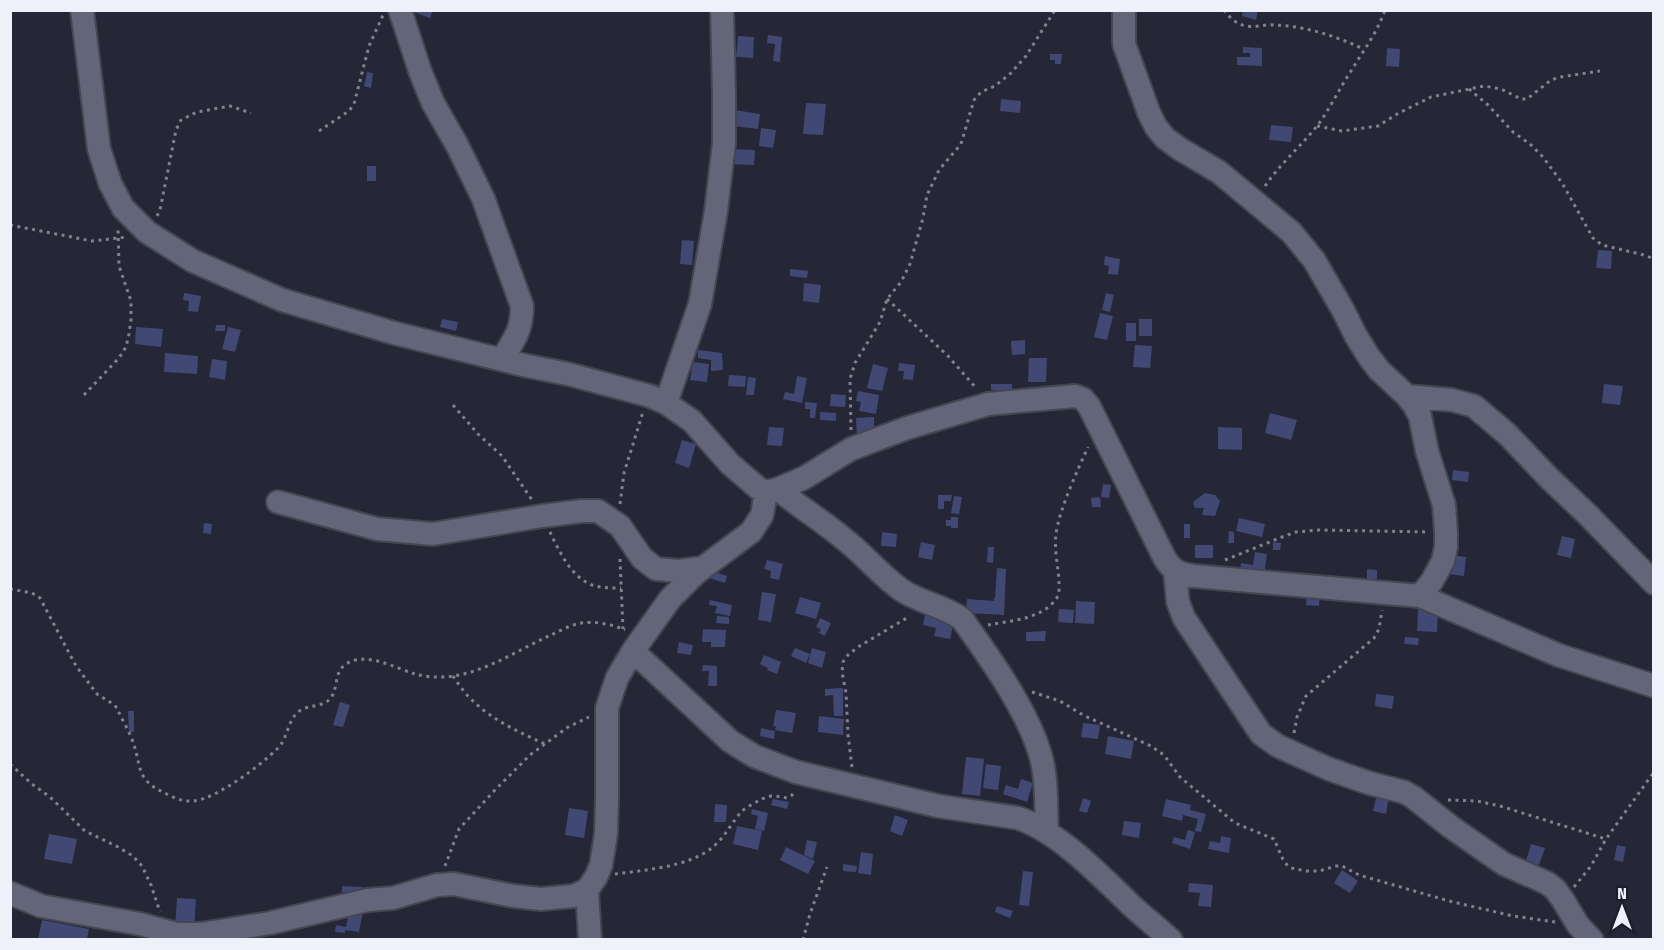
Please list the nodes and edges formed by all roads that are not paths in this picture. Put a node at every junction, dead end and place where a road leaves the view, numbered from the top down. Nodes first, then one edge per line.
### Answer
1 (82, 10) edge
2 (400, 10) edge
3 (722, 10) edge
4 (1124, 10) edge
5 (502, 360) junction
6 (1407, 396) junction
7 (666, 403) junction
8 (772, 490) junction
9 (278, 502) dead end
10 (702, 568) junction
11 (1175, 572) junction
12 (1653, 583) edge
13 (1420, 596) junction
14 (637, 645) junction
15 (1653, 686) edge
16 (1047, 832) junction
17 (591, 884) junction
18 (10, 893) edge
19 (1585, 932) edge
20 (167, 935) edge
21 (590, 939) edge
22 (1171, 939) edge

1 - 5 street
2 - 5 street
3 - 7 street
4 - 6 street
5 - 7 street
6 - 12 street
6 - 13 street
7 - 8 street
8 - 10 street
8 - 11 street
8 - 16 street
9 - 10 street
10 - 14 street
11 - 13 street
11 - 19 street
13 - 15 street
14 - 16 street
14 - 17 street
16 - 22 street
17 - 20 street
17 - 21 street
18 - 20 street

